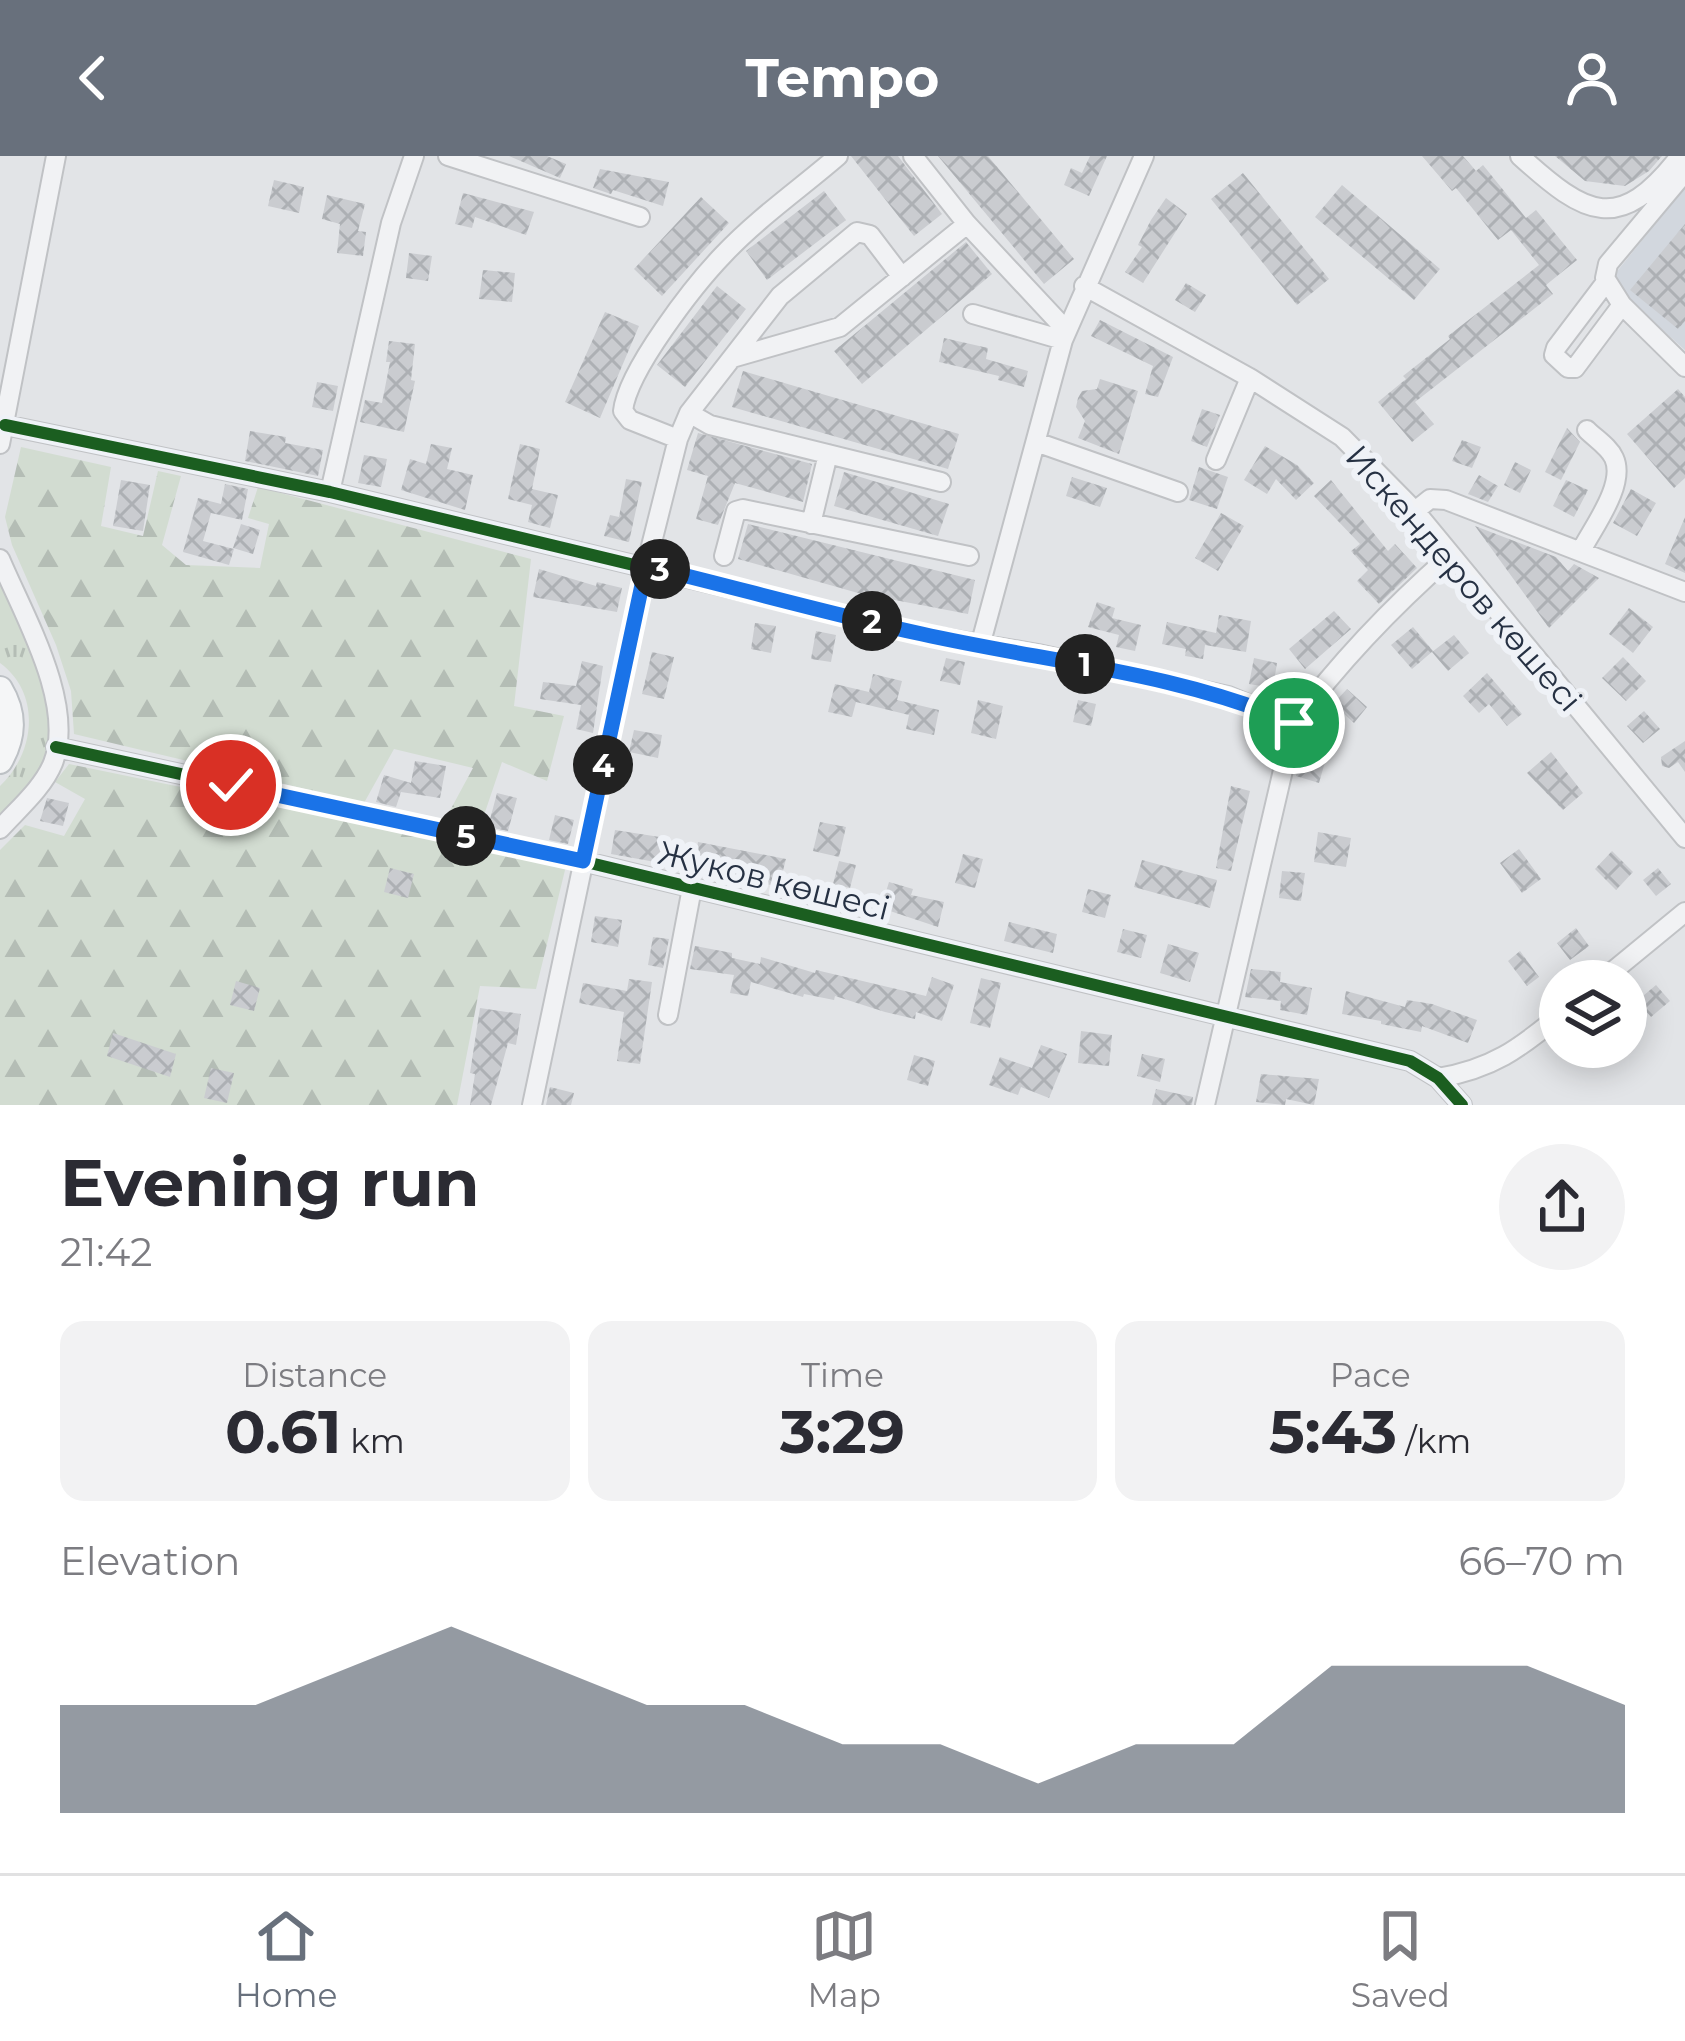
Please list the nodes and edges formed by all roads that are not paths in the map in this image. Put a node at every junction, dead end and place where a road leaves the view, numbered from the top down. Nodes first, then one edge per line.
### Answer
1 (56, 156) edge
2 (414, 156) edge
3 (448, 156) edge
4 (838, 156) edge
5 (913, 156) edge
6 (1144, 156) edge
7 (1520, 156) edge
8 (1680, 156) edge
9 (1685, 172) edge
10 (640, 217) dead end
11 (968, 224) junction
12 (902, 277) junction
13 (1606, 282) junction
14 (1084, 286) junction
15 (1622, 305) junction
16 (973, 314) dead end
17 (1065, 335) junction
18 (731, 358) junction
19 (1685, 367) edge
20 (1250, 378) junction
21 (689, 412) junction
22 (1587, 430) dead end
23 (2, 431) edge
24 (678, 439) junction
25 (1036, 442) junction
26 (828, 454) junction
27 (1216, 460) dead end
28 (940, 482) dead end
29 (331, 492) junction
30 (1178, 492) dead end
31 (1415, 511) junction
32 (811, 524) junction
33 (1582, 549) junction
34 (724, 556) dead end
35 (969, 556) dead end
36 (1450, 556) junction
37 (0, 559) edge
38 (646, 566) junction
39 (1685, 592) edge
40 (980, 646) junction
41 (0, 689) edge
42 (1294, 723) junction
43 (56, 747) junction
44 (0, 761) edge
45 (0, 830) edge
46 (1685, 838) edge
47 (583, 861) junction
48 (692, 888) junction
49 (1685, 912) edge
50 (1627, 960) edge
51 (668, 1015) dead end
52 (1223, 1018) junction
53 (1539, 1032) edge
54 (1438, 1078) junction
55 (532, 1105) edge
56 (1205, 1105) edge
57 (1462, 1105) edge

1 - 23 street
2 - 29 street
3 - 10 street
4 - 24 street
5 - 11 street
6 - 14 street
7 - 8 street
9 - 13 street
11 - 12 street
11 - 17 street
12 - 18 street
12 - 18 street
13 - 15 street
13 - 15 street
14 - 17 street
14 - 20 street, Искендеров көшесі
15 - 19 street
16 - 17 street
17 - 25 street
18 - 21 street
20 - 27 street
20 - 31 street, Искендеров көшесі
21 - 24 street
21 - 26 street
22 - 33 street
23 - 29 street
24 - 38 street
25 - 30 street
25 - 40 street
26 - 28 street
26 - 32 street
29 - 38 street
31 - 33 street
31 - 36 street, Искендеров көшесі
32 - 34 street
32 - 35 street
33 - 39 street
36 - 42 street
36 - 46 street, Искендеров көшесі
37 - 43 street
38 - 40 street
38 - 47 street
40 - 42 street
41 - 44 main road
42 - 52 street
43 - 45 street
43 - 47 street, Жуков көшесі
47 - 48 street, Жуков көшесі
47 - 55 street
48 - 51 street
48 - 52 street, Жуков көшесі
49 - 50 street
52 - 54 street, Жуков көшесі
52 - 56 street
53 - 54 street
54 - 57 street, Жуков көшесі

